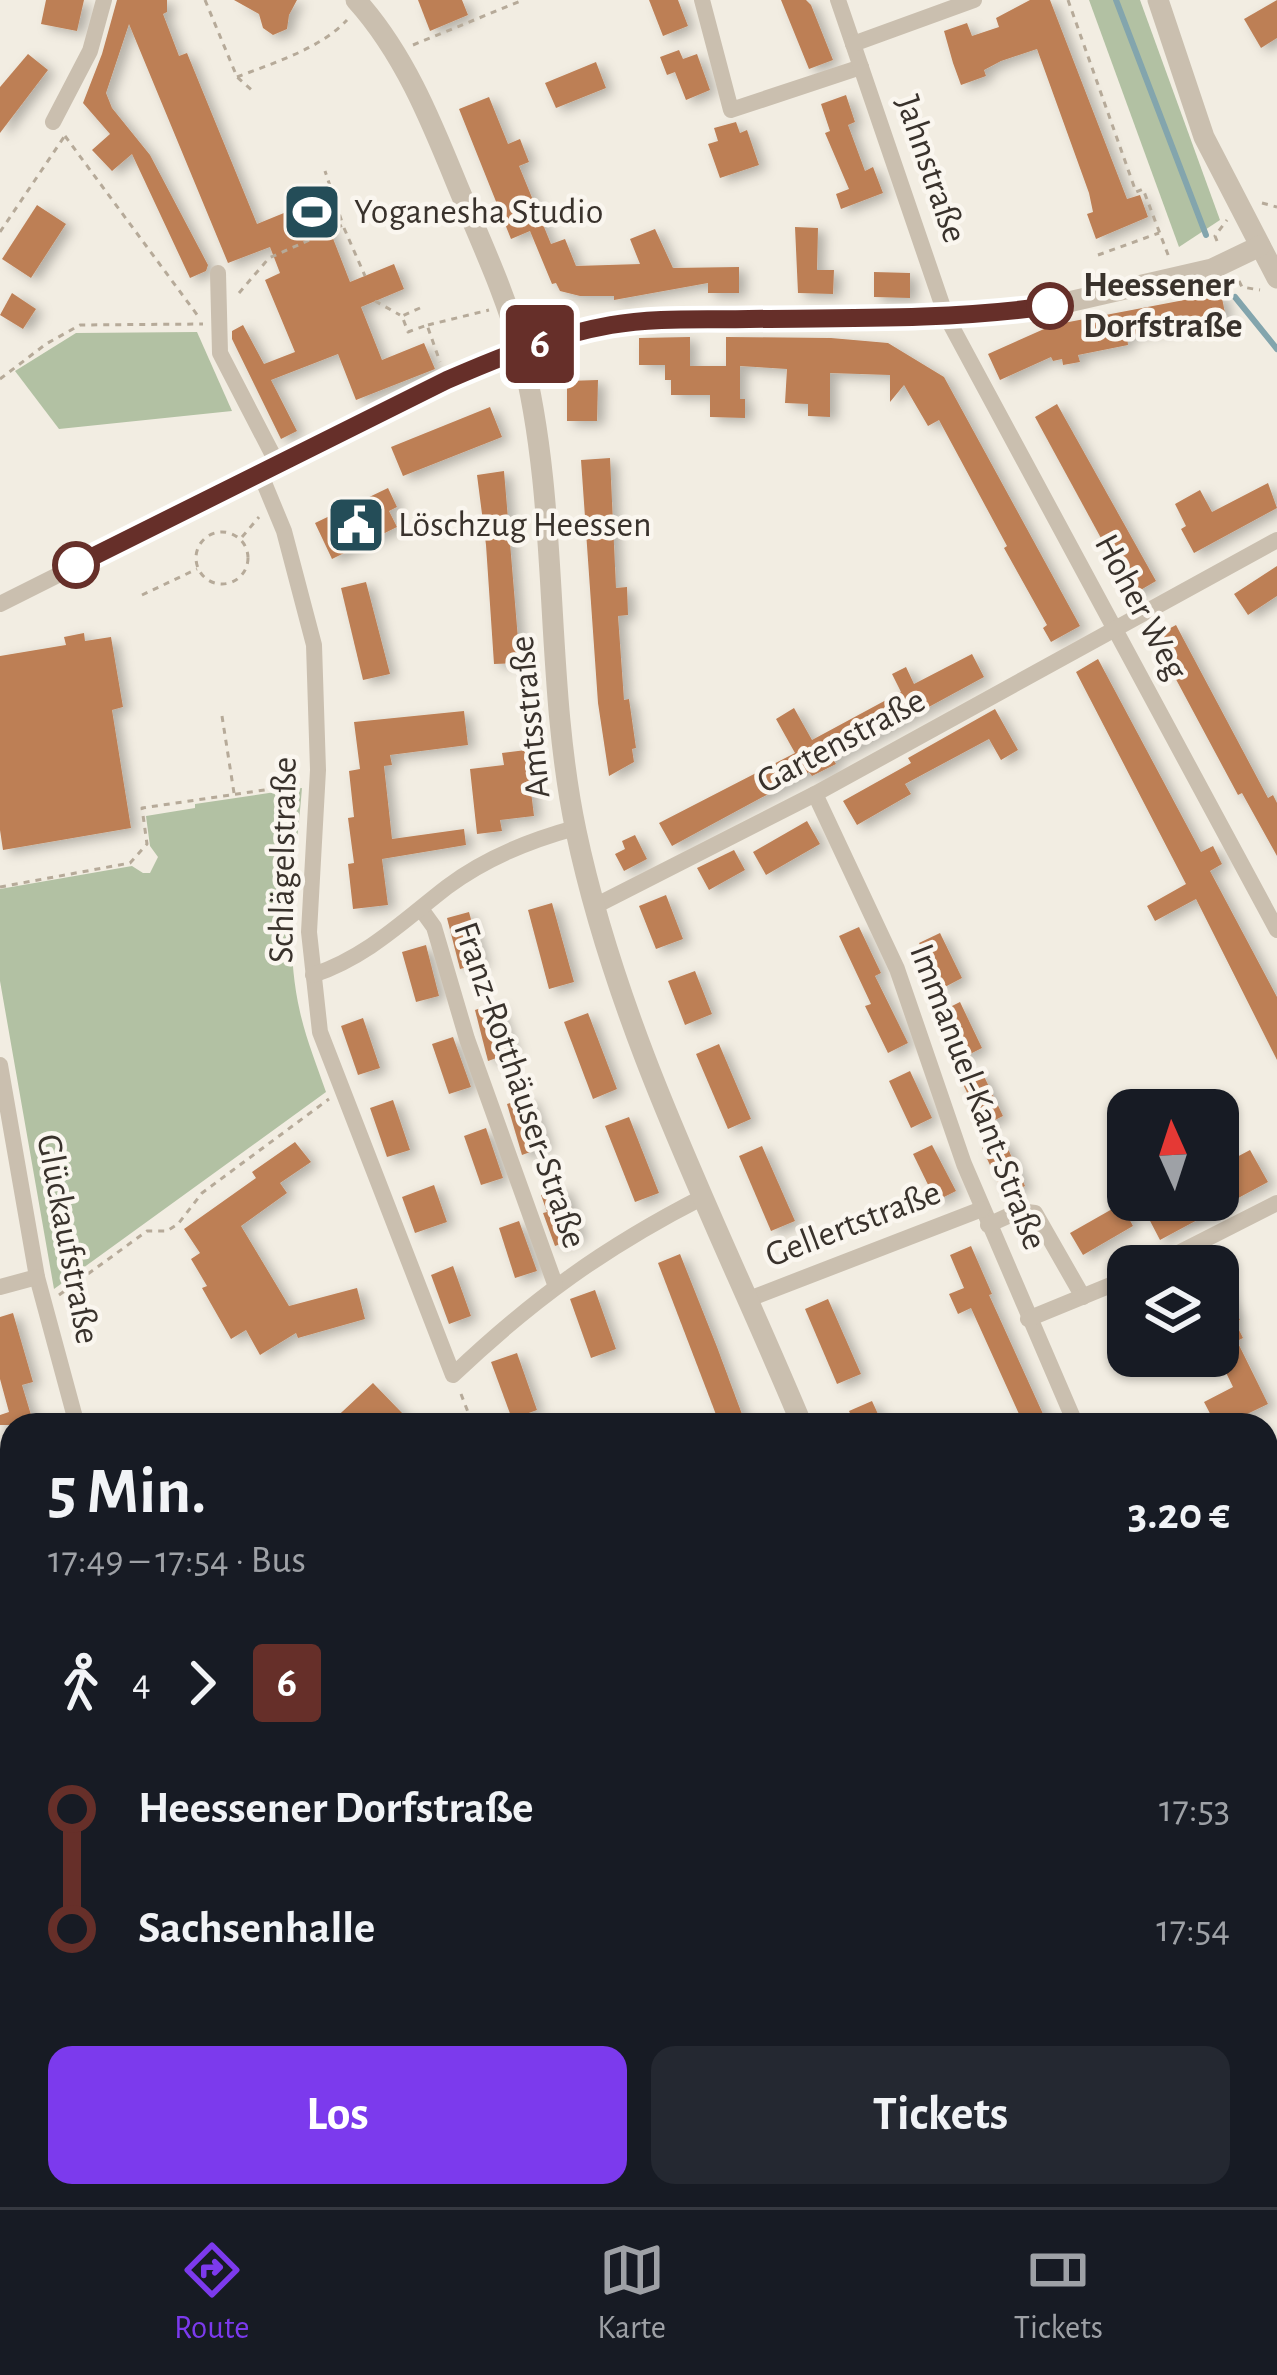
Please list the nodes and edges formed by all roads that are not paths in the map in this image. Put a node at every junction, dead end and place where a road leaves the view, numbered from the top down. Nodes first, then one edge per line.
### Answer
1 (104, 0) edge
2 (702, 0) edge
3 (838, 0) edge
4 (974, 0) edge
5 (1158, 0) edge
6 (358, 3) edge
7 (853, 44) junction
8 (861, 67) junction
9 (53, 122) dead end
10 (1268, 241) edge
11 (218, 273) dead end
12 (1277, 278) edge
13 (946, 316) junction
14 (520, 350) junction
15 (278, 465) junction
16 (260, 473) junction
17 (1277, 540) edge
18 (0, 604) edge
19 (1115, 628) junction
20 (814, 794) junction
21 (575, 828) junction
22 (595, 906) junction
23 (421, 909) junction
24 (1277, 930) edge
25 (313, 975) junction
26 (0, 1065) edge
27 (703, 1197) junction
28 (1277, 1203) edge
29 (985, 1217) junction
30 (1194, 1245) edge
31 (37, 1277) junction
32 (555, 1284) junction
33 (0, 1287) edge
34 (1107, 1287) edge
35 (1083, 1297) junction
36 (749, 1299) junction
37 (1028, 1319) junction
38 (73, 1413) edge
39 (797, 1413) edge
40 (1071, 1413) edge

1 - 9 street
2 - 8 street
3 - 7 street, Jahnstraße
4 - 7 street
5 - 10 street
6 - 14 street, Amtsstraße
7 - 8 street, Jahnstraße
8 - 13 street, Jahnstraße
10 - 12 street
10 - 13 street
11 - 15 street
13 - 14 street
13 - 19 street, Hoher Weg
14 - 15 street
14 - 21 street, Amtsstraße
15 - 16 street
16 - 18 street
16 - 25 street, Schlägelstraße
17 - 19 street, Gartenstraße
19 - 20 street, Gartenstraße
19 - 24 street, Hoher Weg
20 - 22 street, Gartenstraße
20 - 29 street, Immanuel-Kant-Straße
21 - 22 street, Amtsstraße
21 - 23 street
22 - 27 street, Amtsstraße
23 - 25 street
23 - 32 street, Franz-Rotthäuser-Straße
25 - 32 street, Schlägelstraße
26 - 31 street, Glückaufstraße
27 - 32 street
27 - 36 street, Amtsstraße
28 - 30 street
29 - 35 street, Gellertstraße
29 - 36 street, Gellertstraße
29 - 37 street, Immanuel-Kant-Straße
31 - 33 street
31 - 38 street, Glückaufstraße
34 - 35 street
35 - 37 street
36 - 39 street, Amtsstraße
37 - 40 street, Immanuel-Kant-Straße

